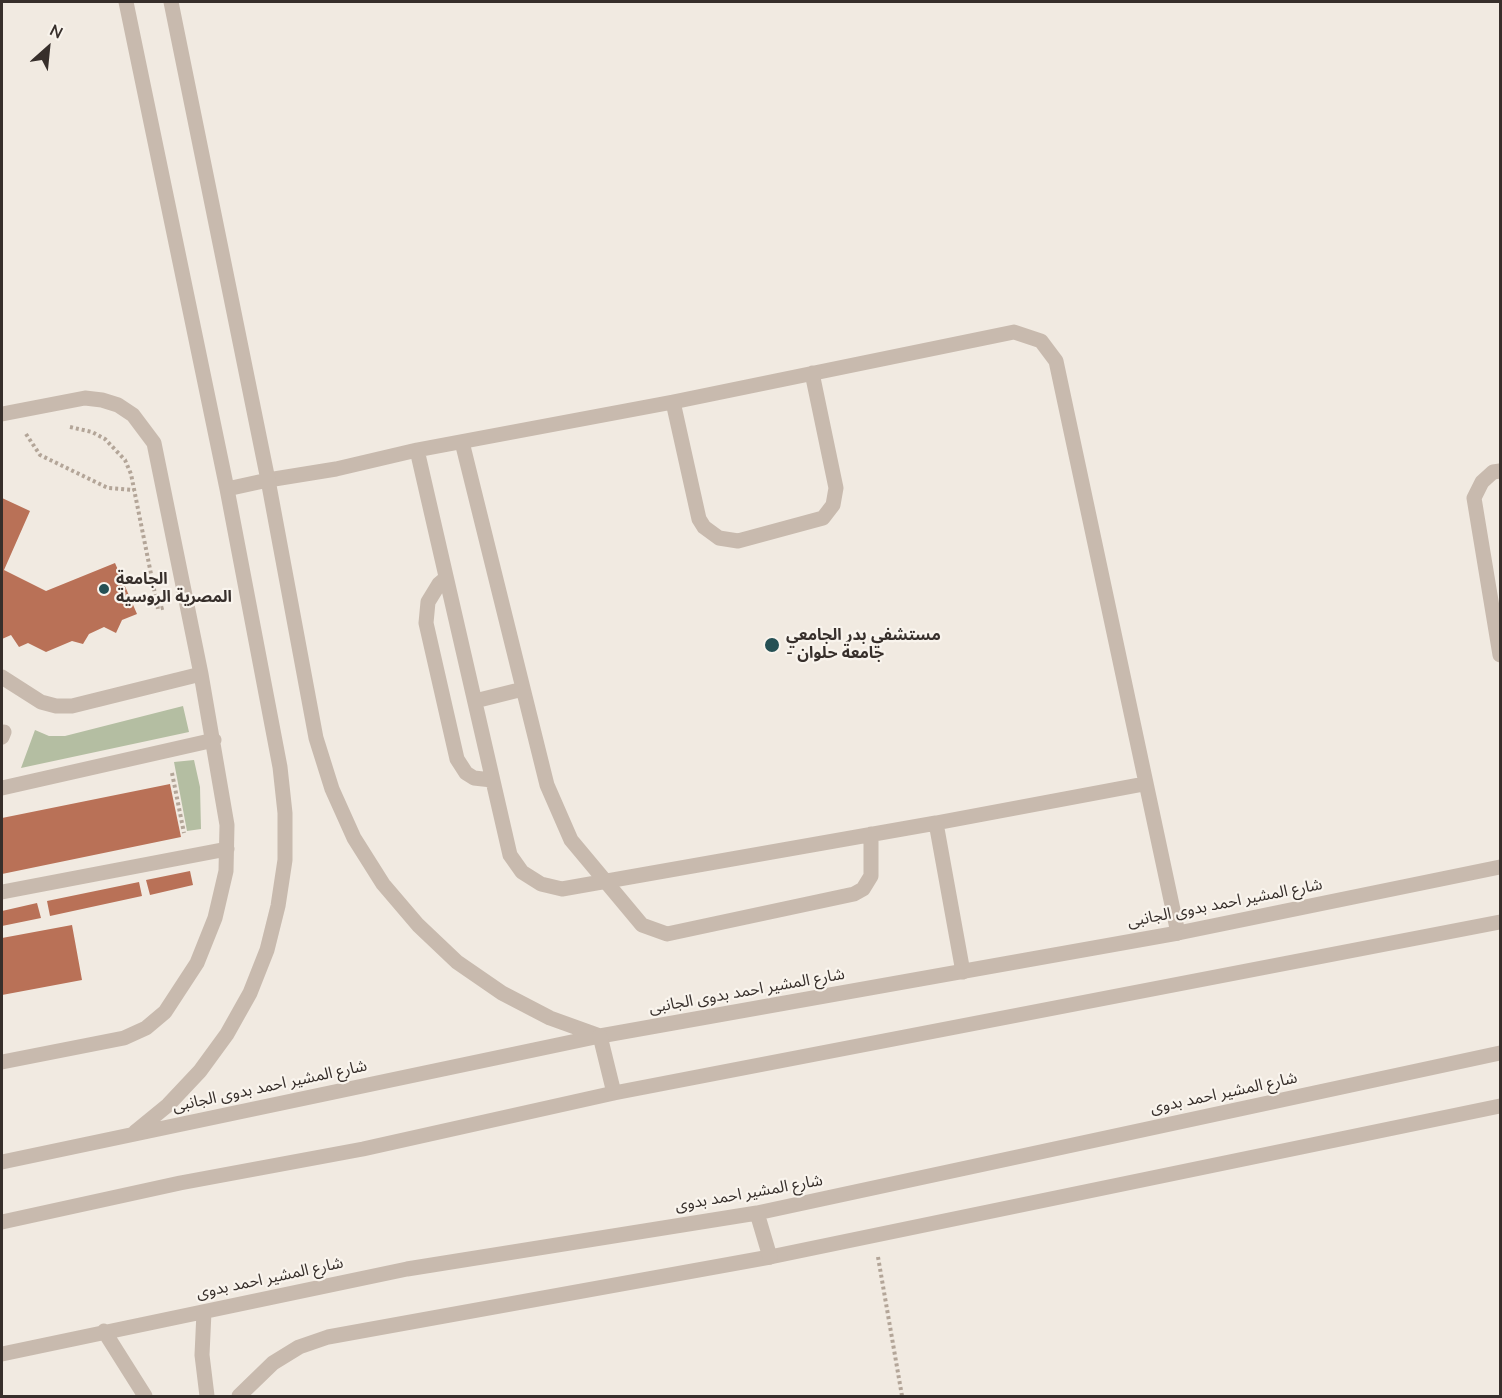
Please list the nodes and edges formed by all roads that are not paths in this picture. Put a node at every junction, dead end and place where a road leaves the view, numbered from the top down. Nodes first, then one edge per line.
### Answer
1 (126, 2) edge
2 (171, 2) edge
3 (812, 374) junction
4 (673, 402) junction
5 (2, 414) edge
6 (462, 442) junction
7 (417, 450) junction
8 (1500, 471) edge
9 (268, 480) junction
10 (226, 489) junction
11 (446, 578) junction
12 (1500, 655) edge
13 (201, 674) junction
14 (2, 677) edge
15 (523, 689) junction
16 (475, 701) junction
17 (214, 740) junction
18 (492, 780) junction
19 (1144, 784) junction
20 (2, 788) edge
21 (936, 823) junction
22 (871, 834) junction
23 (227, 849) junction
24 (1500, 867) edge
25 (605, 882) junction
26 (2, 892) edge
27 (1500, 922) edge
28 (1178, 933) junction
29 (963, 972) junction
30 (600, 1036) junction
31 (1500, 1053) edge
32 (2, 1062) edge
33 (614, 1093) junction
34 (1500, 1106) edge
35 (133, 1134) junction
36 (2, 1162) edge
37 (757, 1213) junction
38 (2, 1222) edge
39 (770, 1257) junction
40 (204, 1312) junction
41 (104, 1331) junction
42 (2, 1354) edge
43 (145, 1396) edge
44 (207, 1396) edge
45 (238, 1396) edge

1 - 10 street
2 - 9 street
3 - 4 street
3 - 4 street
3 - 19 street
4 - 6 street
5 - 13 street
6 - 7 street
6 - 15 street
7 - 9 street
7 - 11 street
8 - 12 street
9 - 10 street
9 - 30 street
10 - 35 street
11 - 16 street
11 - 18 street
13 - 14 street
13 - 17 street
15 - 16 street
15 - 25 street
16 - 18 street
17 - 20 street
17 - 23 street
18 - 25 street
19 - 21 street
19 - 28 street
21 - 22 street
21 - 29 street
22 - 25 street
22 - 25 street
23 - 26 street
23 - 32 street
24 - 28 street, شارع المشير احمد بدوى الجانبى
27 - 33 street
28 - 29 street, شارع المشير احمد بدوى الجانبى
29 - 30 street, شارع المشير احمد بدوى الجانبى
30 - 33 street
30 - 35 street, شارع المشير احمد بدوى الجانبى
31 - 37 street, شارع المشير احمد بدوى
33 - 38 street
34 - 39 street
35 - 36 street, شارع المشير احمد بدوى الجانبى
37 - 39 street
37 - 40 street, شارع المشير احمد بدوى
39 - 45 street
40 - 41 street, شارع المشير احمد بدوى
40 - 44 street
41 - 42 street, شارع المشير احمد بدوى
41 - 43 street

